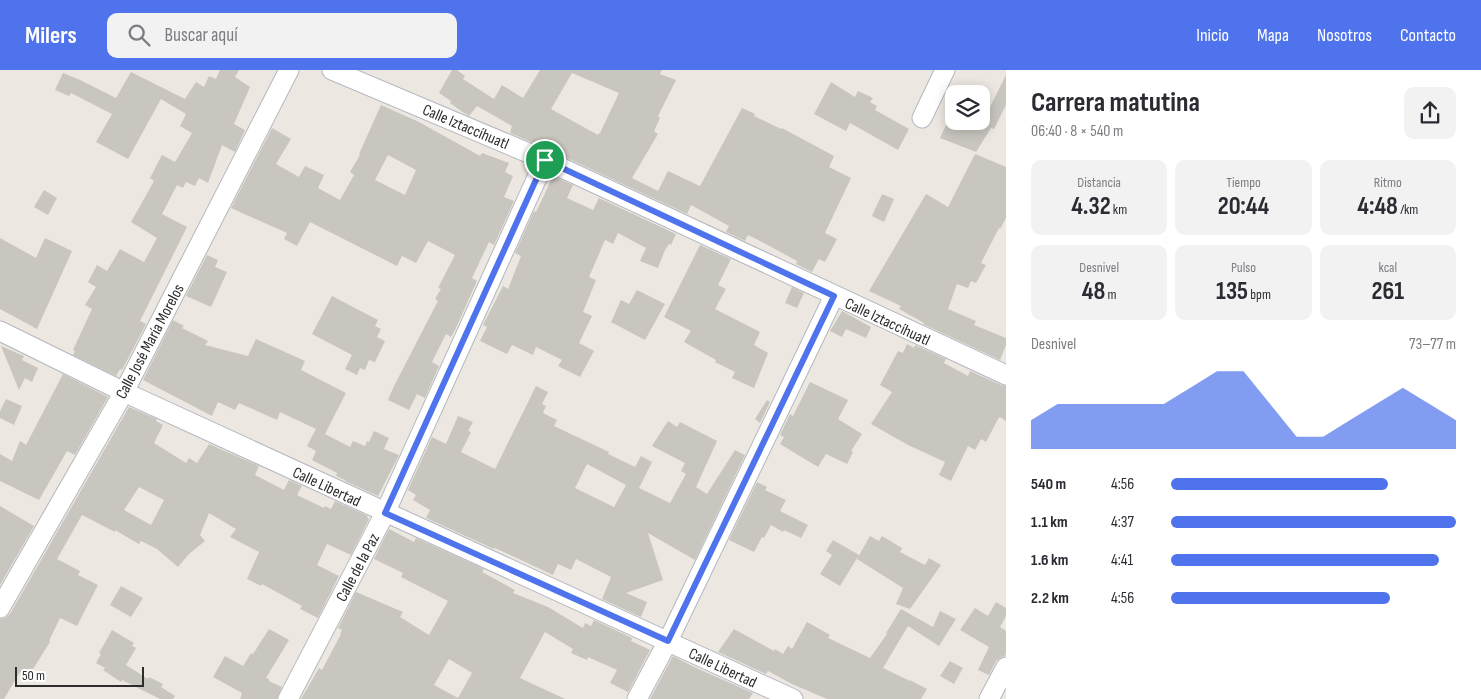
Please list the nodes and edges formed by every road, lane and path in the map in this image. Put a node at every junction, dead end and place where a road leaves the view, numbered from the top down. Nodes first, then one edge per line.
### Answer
1 (289, 70) edge
2 (332, 70) edge
3 (945, 70) edge
4 (922, 118) dead end
5 (545, 160) junction
6 (834, 296) junction
7 (0, 331) edge
8 (1005, 371) edge
9 (124, 392) junction
10 (385, 513) junction
11 (0, 608) edge
12 (668, 641) junction
13 (1006, 667) edge
14 (288, 699) edge
15 (637, 699) edge
16 (793, 699) edge
17 (989, 699) edge

1 - 9 street, Calle José María Morelos
2 - 5 street, Calle Iztaccíhuatl
3 - 4 street
5 - 6 street, Calle Iztaccíhuatl
5 - 10 street, Calle de la Paz
6 - 8 street, Calle Iztaccíhuatl
6 - 12 street
7 - 9 street, Calle Libertad
9 - 10 street, Calle Libertad
9 - 11 street, Calle José María Morelos
10 - 12 street, Calle Libertad
10 - 14 street, Calle de la Paz
12 - 15 street
12 - 16 street, Calle Libertad
13 - 17 street

